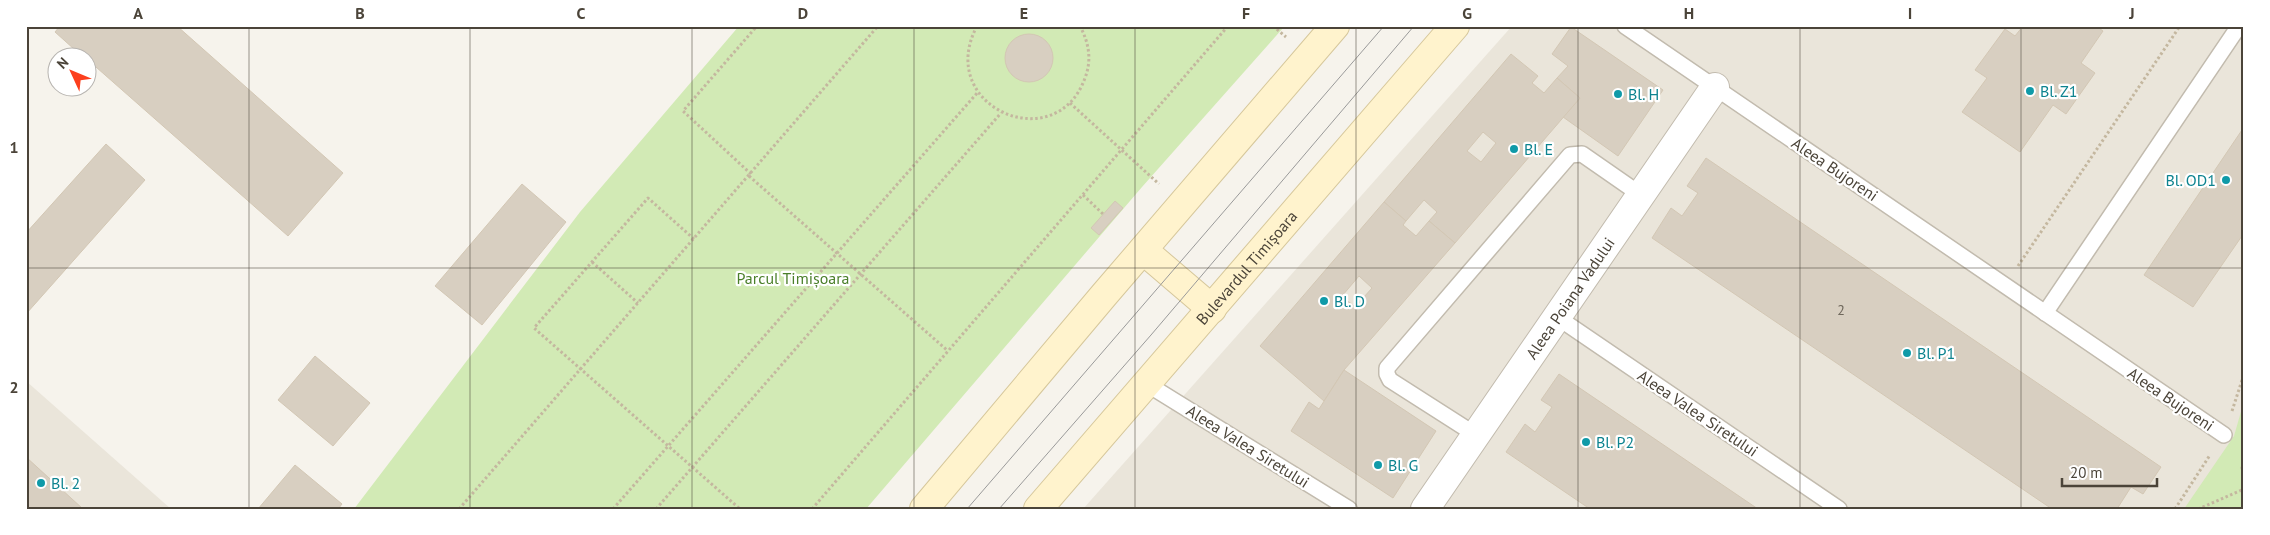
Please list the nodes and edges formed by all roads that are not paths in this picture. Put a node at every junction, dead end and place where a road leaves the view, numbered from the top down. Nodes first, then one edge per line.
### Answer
1 (1335, 26) edge
2 (1455, 26) edge
3 (1625, 26) edge
4 (2239, 26) edge
5 (1715, 88) junction
6 (1641, 195) junction
7 (1143, 250) junction
8 (1212, 309) junction
9 (2045, 313) junction
10 (1556, 317) junction
11 (1147, 384) junction
12 (1476, 435) junction
13 (2224, 435) road end
14 (924, 509) edge
15 (1038, 509) edge
16 (1349, 509) edge
17 (1425, 509) edge
18 (1839, 509) edge

1 - 7 main road
2 - 8 main road, Bulevardul Timișoara
3 - 5 lane, Aleea Bujoreni
4 - 9 lane
5 - 6 street, Aleea Poiana Vadului
5 - 9 lane, Aleea Bujoreni
6 - 10 street, Aleea Poiana Vadului
6 - 12 lane
7 - 8 main road
7 - 14 main road
8 - 11 main road, Bulevardul Timișoara
9 - 13 lane, Aleea Bujoreni
10 - 12 street, Aleea Poiana Vadului
10 - 18 lane, Aleea Valea Siretului
11 - 15 main road, Bulevardul Timișoara
11 - 16 lane, Aleea Valea Siretului
12 - 17 street, Aleea Poiana Vadului

